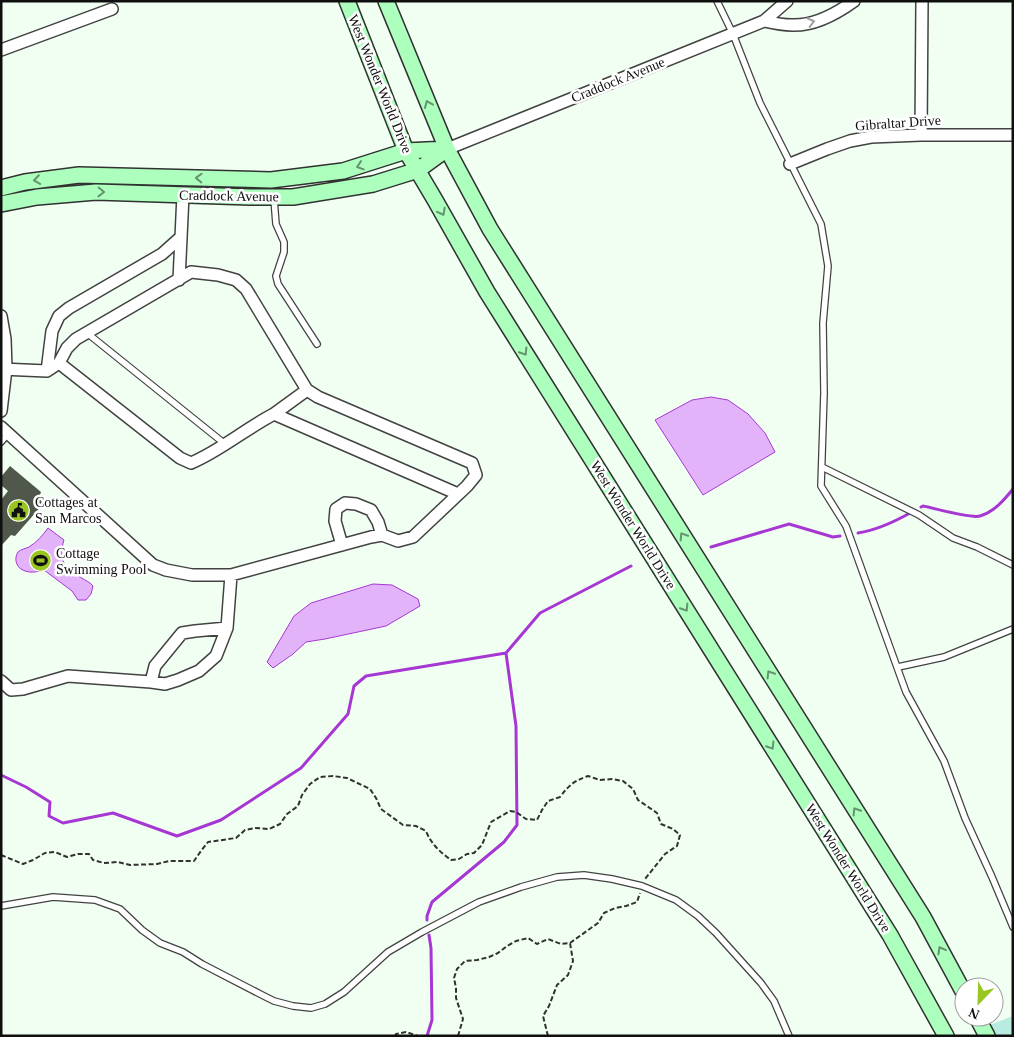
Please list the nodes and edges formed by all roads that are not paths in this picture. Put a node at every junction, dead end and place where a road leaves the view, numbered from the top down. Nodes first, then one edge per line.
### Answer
1 (347, 1) edge
2 (386, 1) edge
3 (717, 1) edge
4 (787, 1) edge
5 (854, 1) edge
6 (922, 1) edge
7 (112, 9) dead end
8 (764, 21) junction
9 (733, 34) junction
10 (1, 50) edge
11 (922, 135) junction
12 (1013, 136) edge
13 (447, 149) junction
14 (406, 151) junction
15 (790, 164) junction
16 (418, 170) junction
17 (1, 188) edge
18 (183, 195) junction
19 (274, 197) junction
20 (1, 204) edge
21 (181, 237) junction
22 (179, 280) junction
23 (1, 316) edge
24 (87, 333) junction
25 (317, 344) dead end
26 (59, 363) junction
27 (3, 369) edge
28 (47, 371) junction
29 (307, 390) junction
30 (1, 411) edge
31 (274, 414) junction
32 (4, 435) edge
33 (225, 444) junction
34 (822, 467) junction
35 (458, 494) junction
36 (382, 535) junction
37 (342, 545) junction
38 (1013, 565) edge
39 (231, 575) junction
40 (227, 628) junction
41 (1013, 629) edge
42 (898, 667) junction
43 (1, 681) edge
44 (151, 682) junction
45 (1, 906) edge
46 (1013, 927) edge
47 (955, 977) edge
48 (788, 1036) edge
49 (946, 1036) edge

1 - 14 main road, West Wonder World Drive
13 -> 2 main road
3 - 9 lane
4 - 8 street
8 -> 5 street
6 - 11 street
7 - 10 street
8 - 9 street, Craddock Avenue
9 - 13 street, Craddock Avenue
9 - 15 lane
11 - 12 street, Gibraltar Drive
11 - 15 street, Gibraltar Drive
13 - 14 main road, Craddock Avenue
13 - 16 main road, Craddock Avenue
47 -> 13 main road
14 - 16 main road, West Wonder World Drive
14 -> 17 main road, Craddock Avenue
15 - 34 lane
16 - 19 main road, Craddock Avenue
16 -> 49 main road, West Wonder World Drive
18 - 19 main road, Craddock Avenue
20 -> 18 main road, Craddock Avenue
18 - 21 street
19 - 25 lane
21 - 22 street
21 - 28 street
22 - 24 street
22 - 29 street
23 - 27 street
24 - 26 street
24 - 33 lane
26 - 28 street
26 - 33 street
27 - 28 street
27 - 30 street
29 - 31 street
29 - 35 street
31 - 33 street
31 - 35 street
32 - 39 street
34 - 38 lane
34 - 42 lane
35 - 36 street
36 - 37 street
36 - 37 street
37 - 39 street
39 - 40 street
40 - 44 street
40 - 44 street
41 - 42 lane
42 - 46 lane
43 - 44 street
45 - 48 lane

